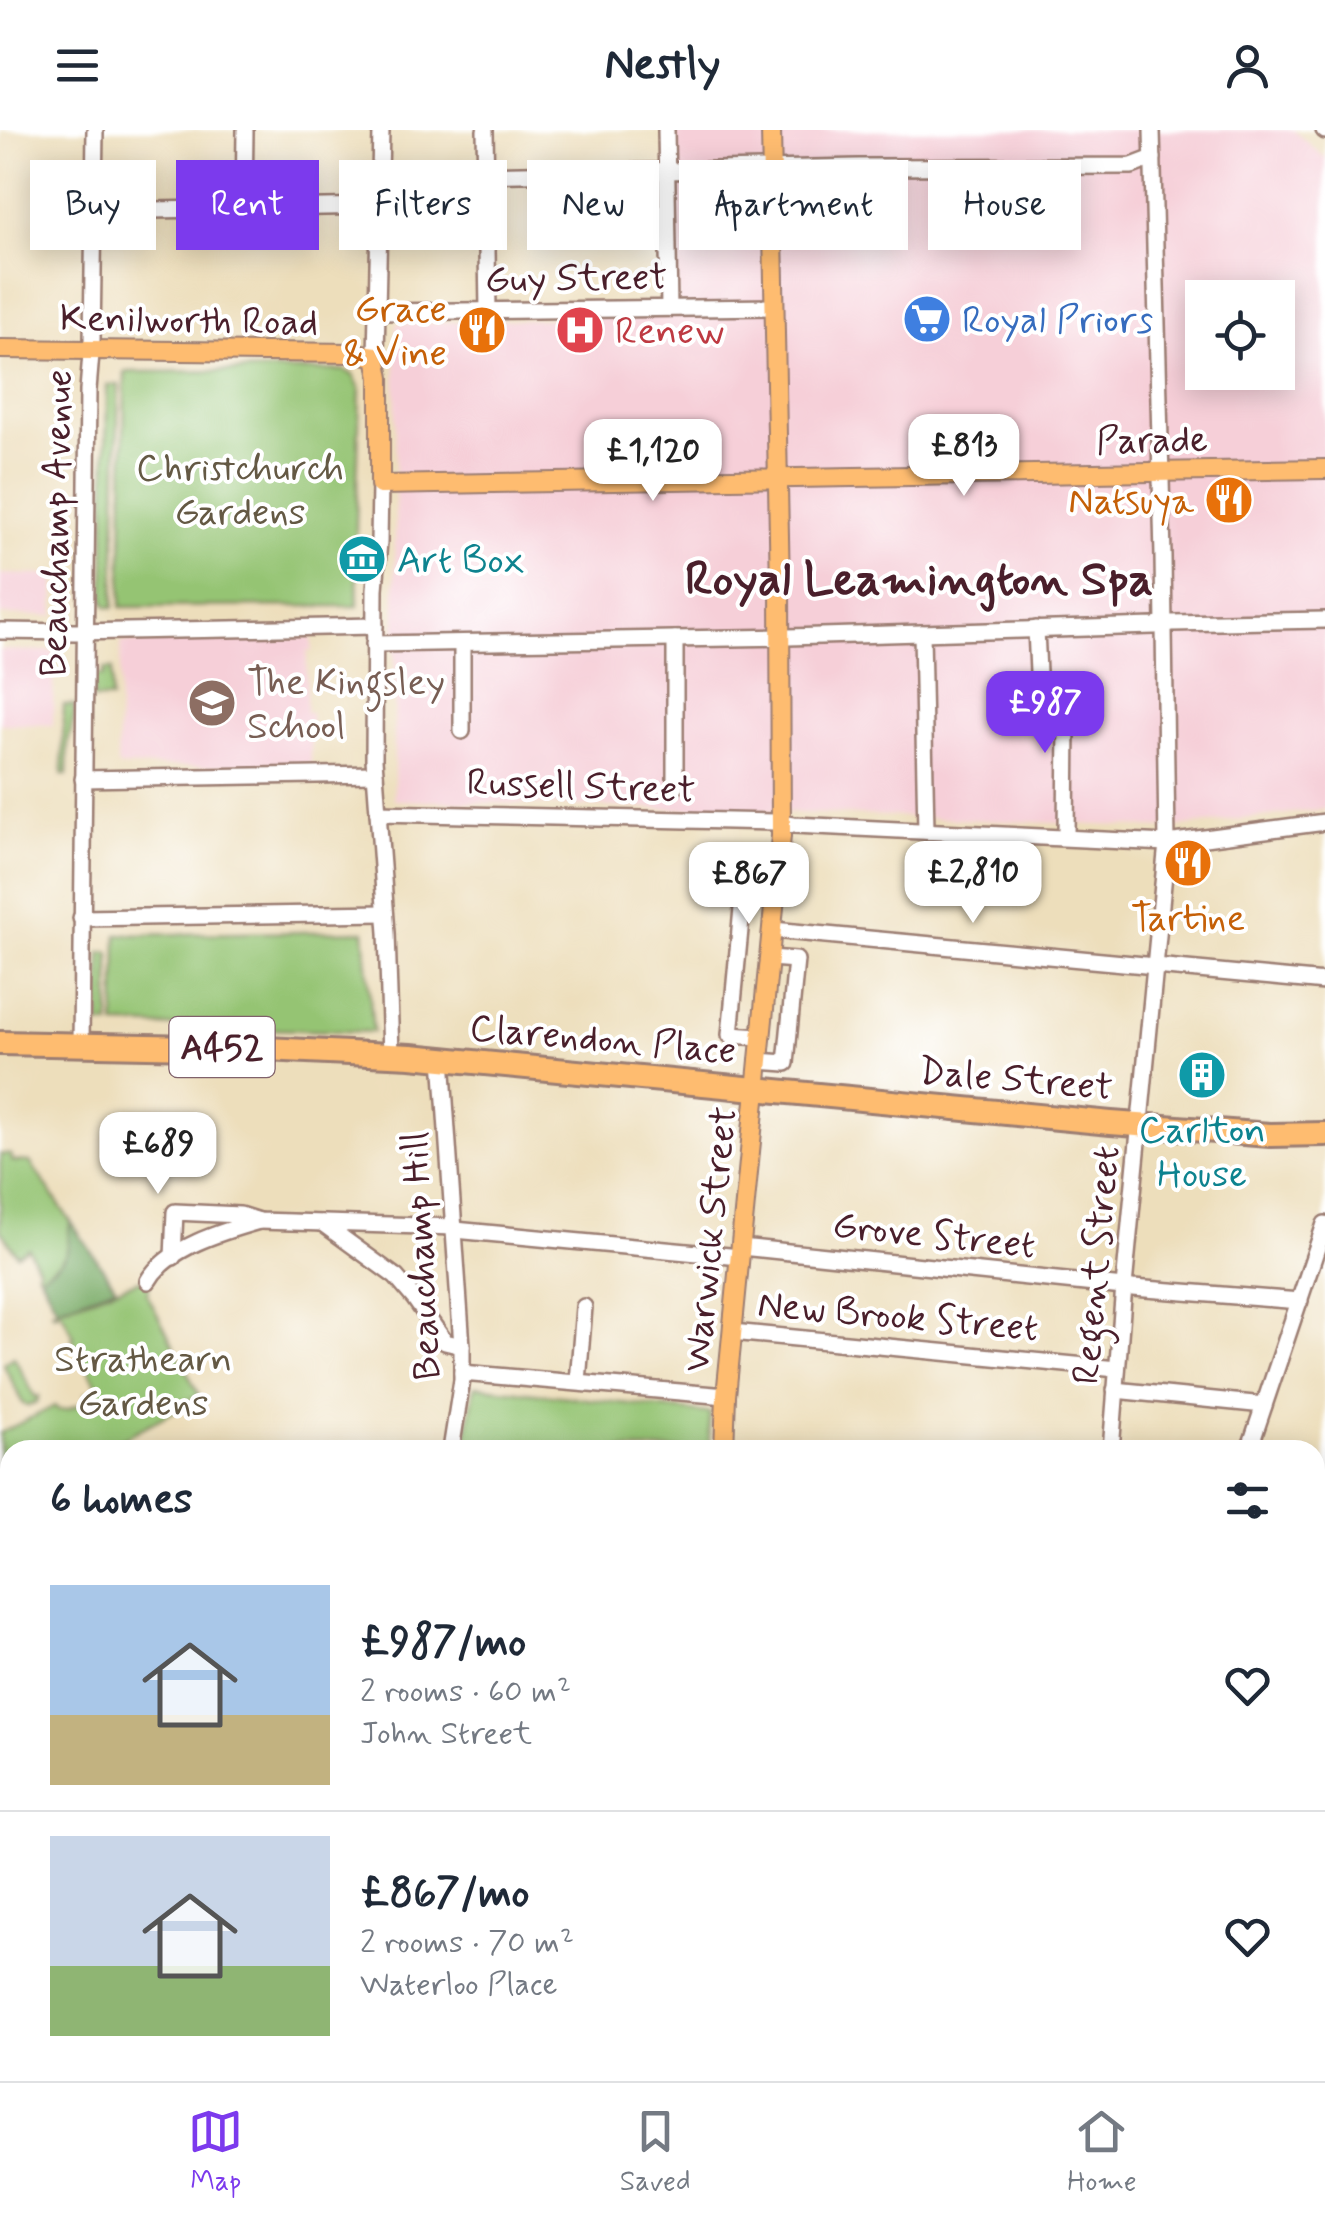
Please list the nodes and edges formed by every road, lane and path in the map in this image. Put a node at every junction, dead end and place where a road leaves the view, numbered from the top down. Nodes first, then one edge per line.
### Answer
1 (95, 130) edge
2 (245, 130) edge
3 (382, 130) edge
4 (486, 130) edge
5 (666, 130) edge
6 (771, 130) edge
7 (1152, 130) edge
8 (1153, 158) junction
9 (95, 160) edge
10 (245, 160) edge
11 (381, 160) edge
12 (486, 160) edge
13 (772, 160) edge
14 (908, 169) edge
15 (667, 172) junction
16 (679, 172) edge
17 (507, 175) edge
18 (93, 250) edge
19 (379, 250) edge
20 (487, 250) edge
21 (773, 250) edge
22 (774, 307) junction
23 (670, 308) junction
24 (488, 310) junction
25 (378, 312) junction
26 (0, 349) edge
27 (90, 351) junction
28 (376, 356) junction
29 (1325, 469) edge
30 (1162, 472) junction
31 (777, 478) junction
32 (380, 485) junction
33 (1325, 620) edge
34 (1165, 624) junction
35 (374, 626) junction
36 (1036, 629) junction
37 (0, 631) edge
38 (85, 631) junction
39 (922, 633) junction
40 (780, 637) junction
41 (675, 639) junction
42 (462, 642) junction
43 (374, 644) junction
44 (462, 731) dead end
45 (655, 743) dead end
46 (675, 743) junction
47 (375, 774) junction
48 (83, 779) junction
49 (675, 787) dead end
50 (378, 813) junction
51 (1325, 822) edge
52 (782, 823) junction
53 (926, 831) junction
54 (1066, 837) junction
55 (1166, 843) junction
56 (778, 872) junction
57 (385, 914) junction
58 (81, 918) junction
59 (773, 930) junction
60 (770, 958) junction
61 (1155, 966) junction
62 (1325, 982) edge
63 (761, 1038) junction
64 (0, 1042) edge
65 (80, 1044) junction
66 (392, 1054) junction
67 (442, 1058) junction
68 (758, 1061) junction
69 (756, 1088) junction
70 (1140, 1124) junction
71 (1325, 1134) edge
72 (1270, 1135) junction
73 (1325, 1148) edge
74 (259, 1221) junction
75 (322, 1224) junction
76 (1325, 1224) edge
77 (455, 1229) junction
78 (741, 1252) junction
79 (173, 1257) junction
80 (148, 1280) dead end
81 (1124, 1286) junction
82 (1300, 1301) junction
83 (584, 1307) dead end
84 (732, 1332) junction
85 (462, 1346) junction
86 (1117, 1369) junction
87 (462, 1372) junction
88 (578, 1382) junction
89 (1115, 1390) junction
90 (726, 1396) junction
91 (1264, 1405) junction
92 (452, 1440) edge
93 (724, 1440) edge
94 (1112, 1440) edge
95 (1253, 1440) edge

1 - 9 street, Beauchamp Avenue
2 - 10 street
3 - 11 street
4 - 12 street
5 - 15 street
6 - 13 main road, Warwick Street
7 - 8 street, Regent Street
8 - 14 street
8 - 30 street, Regent Street
15 - 16 street
15 - 17 street
15 - 23 street
18 - 27 street, Beauchamp Avenue
19 - 25 street
20 - 24 street
21 - 22 main road, Warwick Street
22 - 23 street, Guy Street
22 - 31 main road, Warwick Street
23 - 24 street, Guy Street
24 - 25 street, Guy Street
25 - 28 street
26 - 27 main road, Kenilworth Road
27 - 28 main road, Kenilworth Road
27 - 38 street, Beauchamp Avenue
28 - 32 main road
29 - 30 main road, Parade
30 - 31 main road, Parade
30 - 34 street, Regent Street
31 - 32 main road, Parade
31 - 40 main road, Warwick Street
32 - 35 street
33 - 34 street
34 - 36 street
34 - 55 street, Regent Street
35 - 38 street
35 - 43 street
36 - 39 street
36 - 54 street
37 - 38 street
38 - 48 street, Beauchamp Avenue
39 - 40 street
39 - 53 street
40 - 41 street
40 - 52 main road, Warwick Street
41 - 42 street
41 - 46 street
42 - 43 street
42 - 44 street
43 - 47 street
45 - 46 street
46 - 49 street
47 - 48 street
47 - 50 street
48 - 58 street, Beauchamp Avenue
50 - 52 street, Russell Street
50 - 57 street
51 - 55 street, Russell Street
52 - 53 street, Russell Street
52 - 56 main road, Warwick Street
53 - 54 street, Russell Street
54 - 55 street, Russell Street
55 - 61 street, Regent Street
56 - 59 main road, Warwick Street
56 - 63 street
57 - 58 street
57 - 66 street
58 - 65 street, Beauchamp Avenue
59 - 60 main road, Warwick Street
59 - 61 street
60 - 63 main road, Warwick Street
60 - 68 street
61 - 62 street
61 - 70 street, Regent Street
63 - 68 main road, Warwick Street
64 - 65 highway, A452
65 - 66 highway, A452
66 - 67 highway, A452
67 - 69 highway, Clarendon Place / A452
67 - 77 street, Beauchamp Hill
68 - 69 main road, Warwick Street
69 - 70 highway, Dale Street / A452
69 - 78 main road, Warwick Street
70 - 72 highway, Dale Street / A452
70 - 81 street, Regent Street
71 - 72 highway, Dale Street / A452
72 - 73 highway, Dale Street / A452
74 - 75 street, Grove Street
74 - 79 street
74 - 79 street, Grove Street
75 - 77 street, Grove Street
75 - 85 street
76 - 82 street
77 - 78 street, Grove Street
77 - 85 street, Beauchamp Hill
78 - 81 street, Grove Street
78 - 84 main road, Warwick Street
79 - 80 street
81 - 82 street, Grove Street
81 - 86 street, Regent Street
82 - 91 street
83 - 88 street
84 - 86 street, New Brook Street
84 - 90 main road, Warwick Street
85 - 87 street, Beauchamp Hill
86 - 89 street, Regent Street
87 - 88 street
87 - 92 street, Beauchamp Hill
88 - 90 street
89 - 91 street
89 - 94 street, Regent Street
90 - 93 main road, Warwick Street
91 - 95 street

